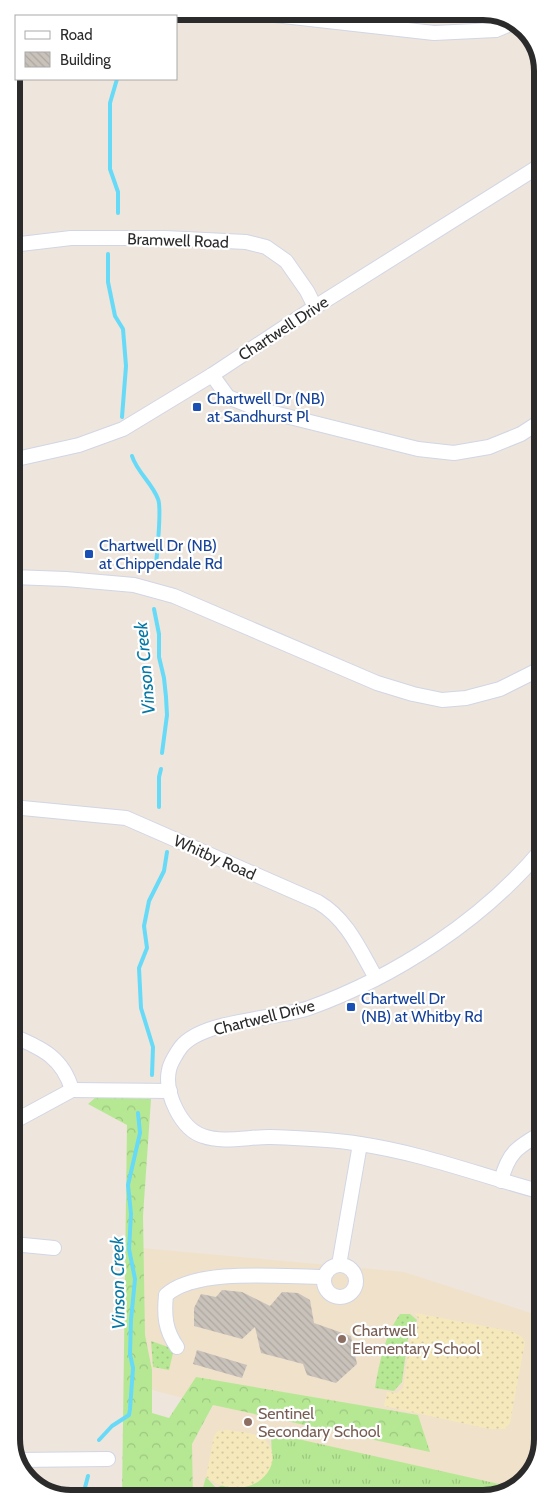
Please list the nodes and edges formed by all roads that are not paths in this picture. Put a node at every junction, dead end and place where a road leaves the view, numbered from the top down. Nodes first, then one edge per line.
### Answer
1 (319, 20) edge
2 (506, 26) edge
3 (534, 169) edge
4 (20, 244) edge
5 (315, 307) junction
6 (212, 376) junction
7 (534, 426) edge
8 (20, 458) edge
9 (20, 577) edge
10 (534, 672) edge
11 (20, 808) edge
12 (534, 858) edge
13 (376, 978) junction
14 (20, 1039) edge
15 (72, 1090) junction
16 (170, 1091) junction
17 (20, 1118) edge
18 (534, 1138) edge
19 (360, 1144) junction
20 (501, 1181) junction
21 (534, 1190) edge
22 (20, 1245) edge
23 (54, 1248) dead end
24 (339, 1265) junction
25 (324, 1277) junction
26 (176, 1348) dead end
27 (25, 1460) edge
28 (108, 1460) dead end

1 - 2 street
3 - 5 street, Chartwell Drive
4 - 5 street, Bramwell Road
5 - 6 street, Chartwell Drive
6 - 7 street
6 - 8 street, Chartwell Drive
9 - 10 street
11 - 13 street, Whitby Road
12 - 13 street, Chartwell Drive
13 - 16 street, Chartwell Drive
14 - 15 street
15 - 16 street
15 - 17 street
16 - 19 street, Chartwell Drive
18 - 20 street
19 - 20 street, Chartwell Drive
19 - 24 street
20 - 21 street, Chartwell Drive
22 - 23 street
24 - 25 street
24 - 25 street
25 - 26 street
27 - 28 street

